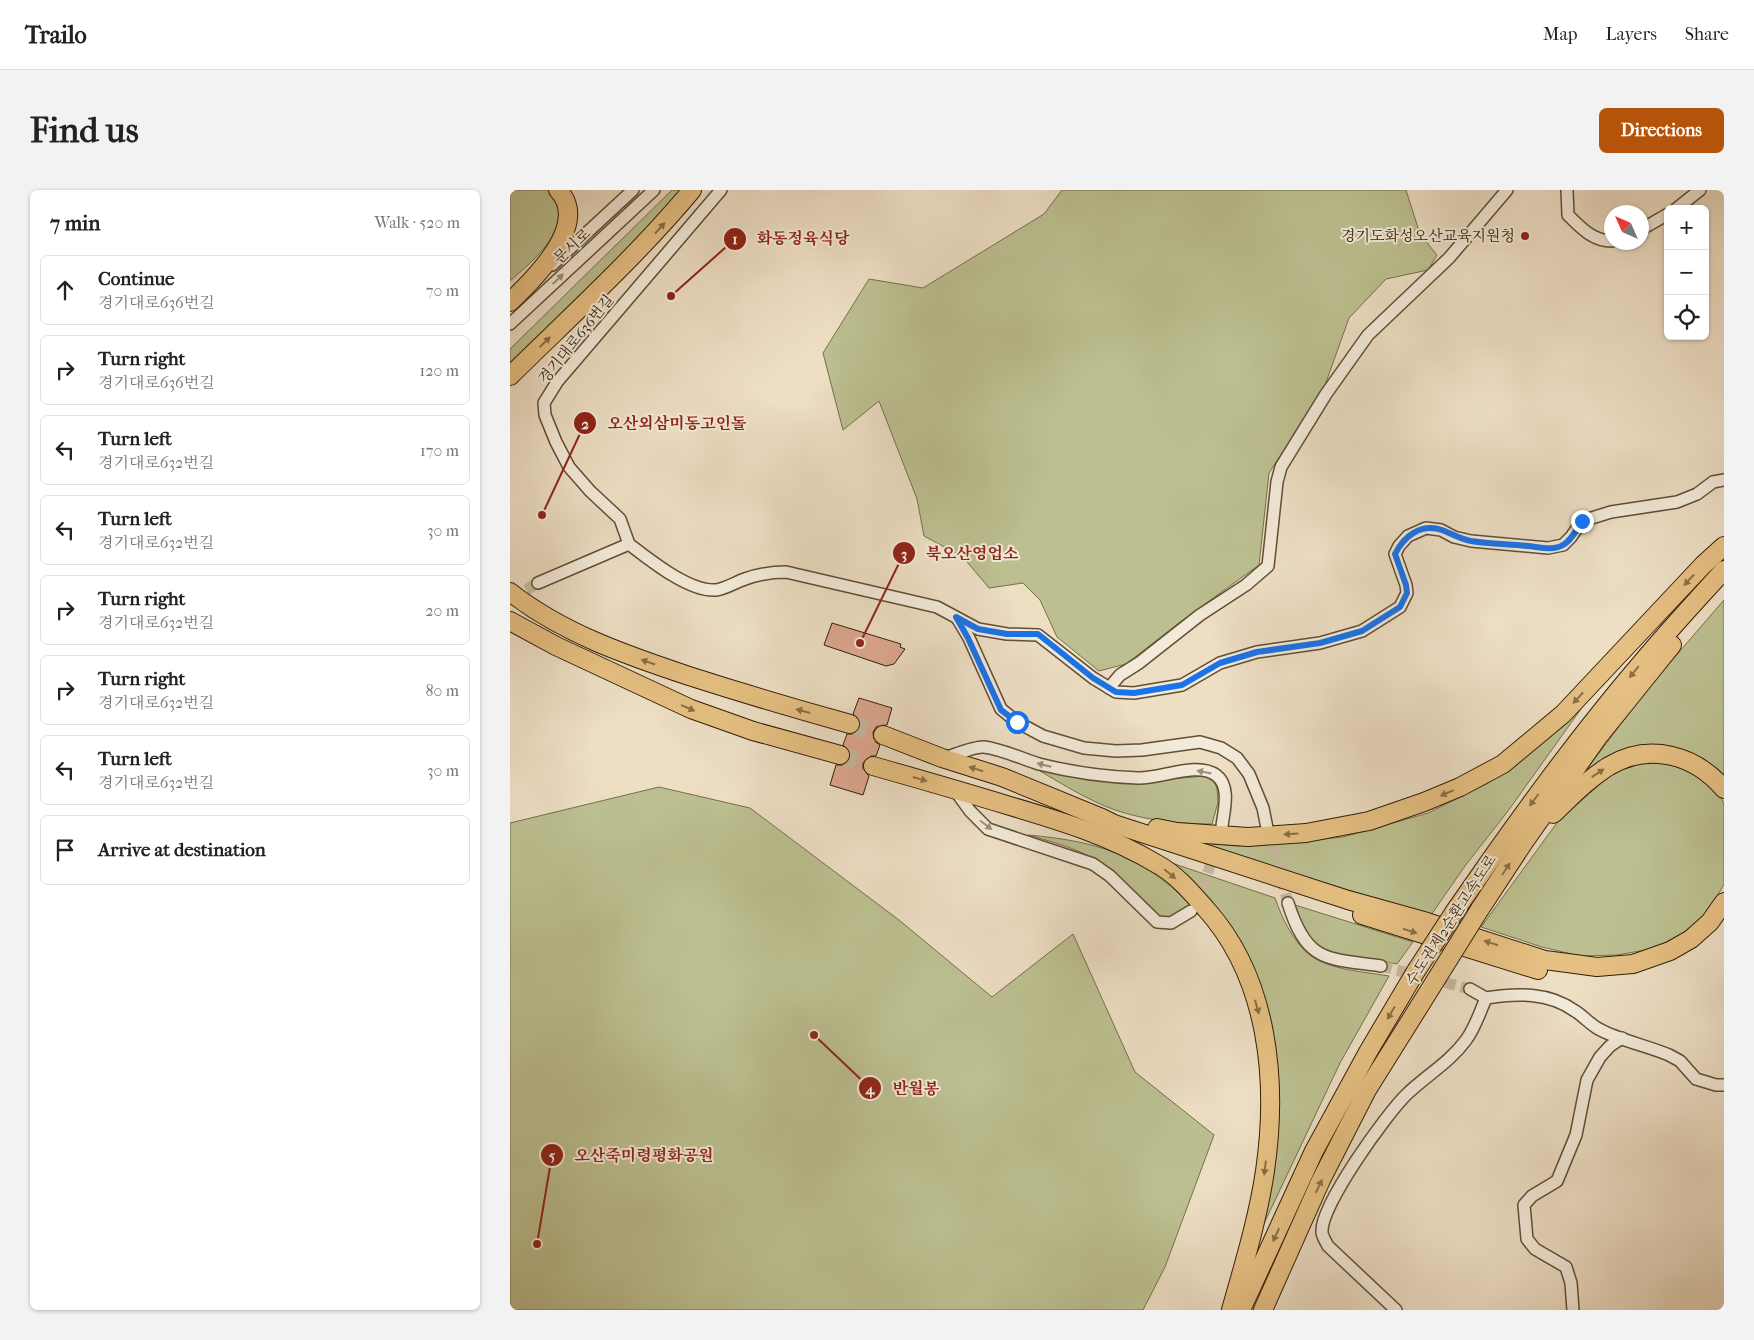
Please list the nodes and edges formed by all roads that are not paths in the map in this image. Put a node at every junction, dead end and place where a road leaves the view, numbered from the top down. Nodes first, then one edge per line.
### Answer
1 (558, 190) edge
2 (633, 190) edge
3 (654, 190) edge
4 (692, 190) edge
5 (721, 190) edge
6 (1507, 190) edge
7 (1567, 190) edge
8 (1700, 190) edge
9 (1681, 205) edge
10 (1664, 216) edge
11 (1649, 226) edge
12 (1604, 241) edge
13 (510, 302) edge
14 (510, 324) edge
15 (510, 376) edge
16 (1724, 480) edge
17 (629, 544) junction
18 (1724, 546) edge
19 (1724, 570) edge
20 (538, 583) tunnel mouth
21 (510, 584) edge
22 (1724, 585) edge
23 (510, 592) edge
24 (510, 609) edge
25 (956, 617) junction
26 (510, 621) edge
27 (565, 626) junction
28 (581, 657) junction
29 (1109, 688) junction
30 (850, 724) tunnel mouth
31 (883, 735) tunnel mouth
32 (840, 755) tunnel mouth
33 (942, 758) junction
34 (873, 766) tunnel mouth
35 (954, 789) junction
36 (1724, 789) edge
37 (1100, 826) junction
38 (1222, 826) tunnel mouth
39 (1268, 828) tunnel mouth
40 (1524, 842) junction
41 (1724, 902) edge
42 (1288, 904) tunnel mouth
43 (1190, 911) tunnel mouth
44 (1724, 923) edge
45 (1381, 966) tunnel mouth
46 (1470, 988) tunnel mouth
47 (1486, 998) junction
48 (1622, 1038) junction
49 (1724, 1085) edge
50 (1231, 1310) edge
51 (1242, 1310) edge
52 (1263, 1310) edge
53 (1396, 1310) edge
54 (1573, 1310) edge

1 - 13 highway
2 - 13 street, 문시로
14 -> 3 street, 문시로
15 -> 4 highway
5 - 17 street, 경기대로636번길
6 - 29 street
7 - 12 street
8 - 9 street
10 - 11 street
16 - 29 street
17 - 20 street
17 - 25 street
18 -> 37 highway
19 -> 51 highway, 수도권제2순환고속도로, bridge
21 - 27 highway
22 - 40 highway, 수도권제2순환고속도로
23 - 27 highway
24 - 28 highway
25 - 29 street
25 - 39 street
26 - 28 highway
30 -> 27 highway
28 -> 32 highway
31 - 33 highway
37 -> 33 highway
38 -> 33 street
34 -> 35 highway
35 - 37 highway
35 -> 43 street
40 -> 36 highway
41 -> 37 highway
37 -> 44 highway
37 -> 50 highway
52 -> 40 highway, 수도권제2순환고속도로, bridge
42 - 45 street
46 - 47 street
47 - 48 street
47 - 53 street
48 - 49 street
48 - 54 street

